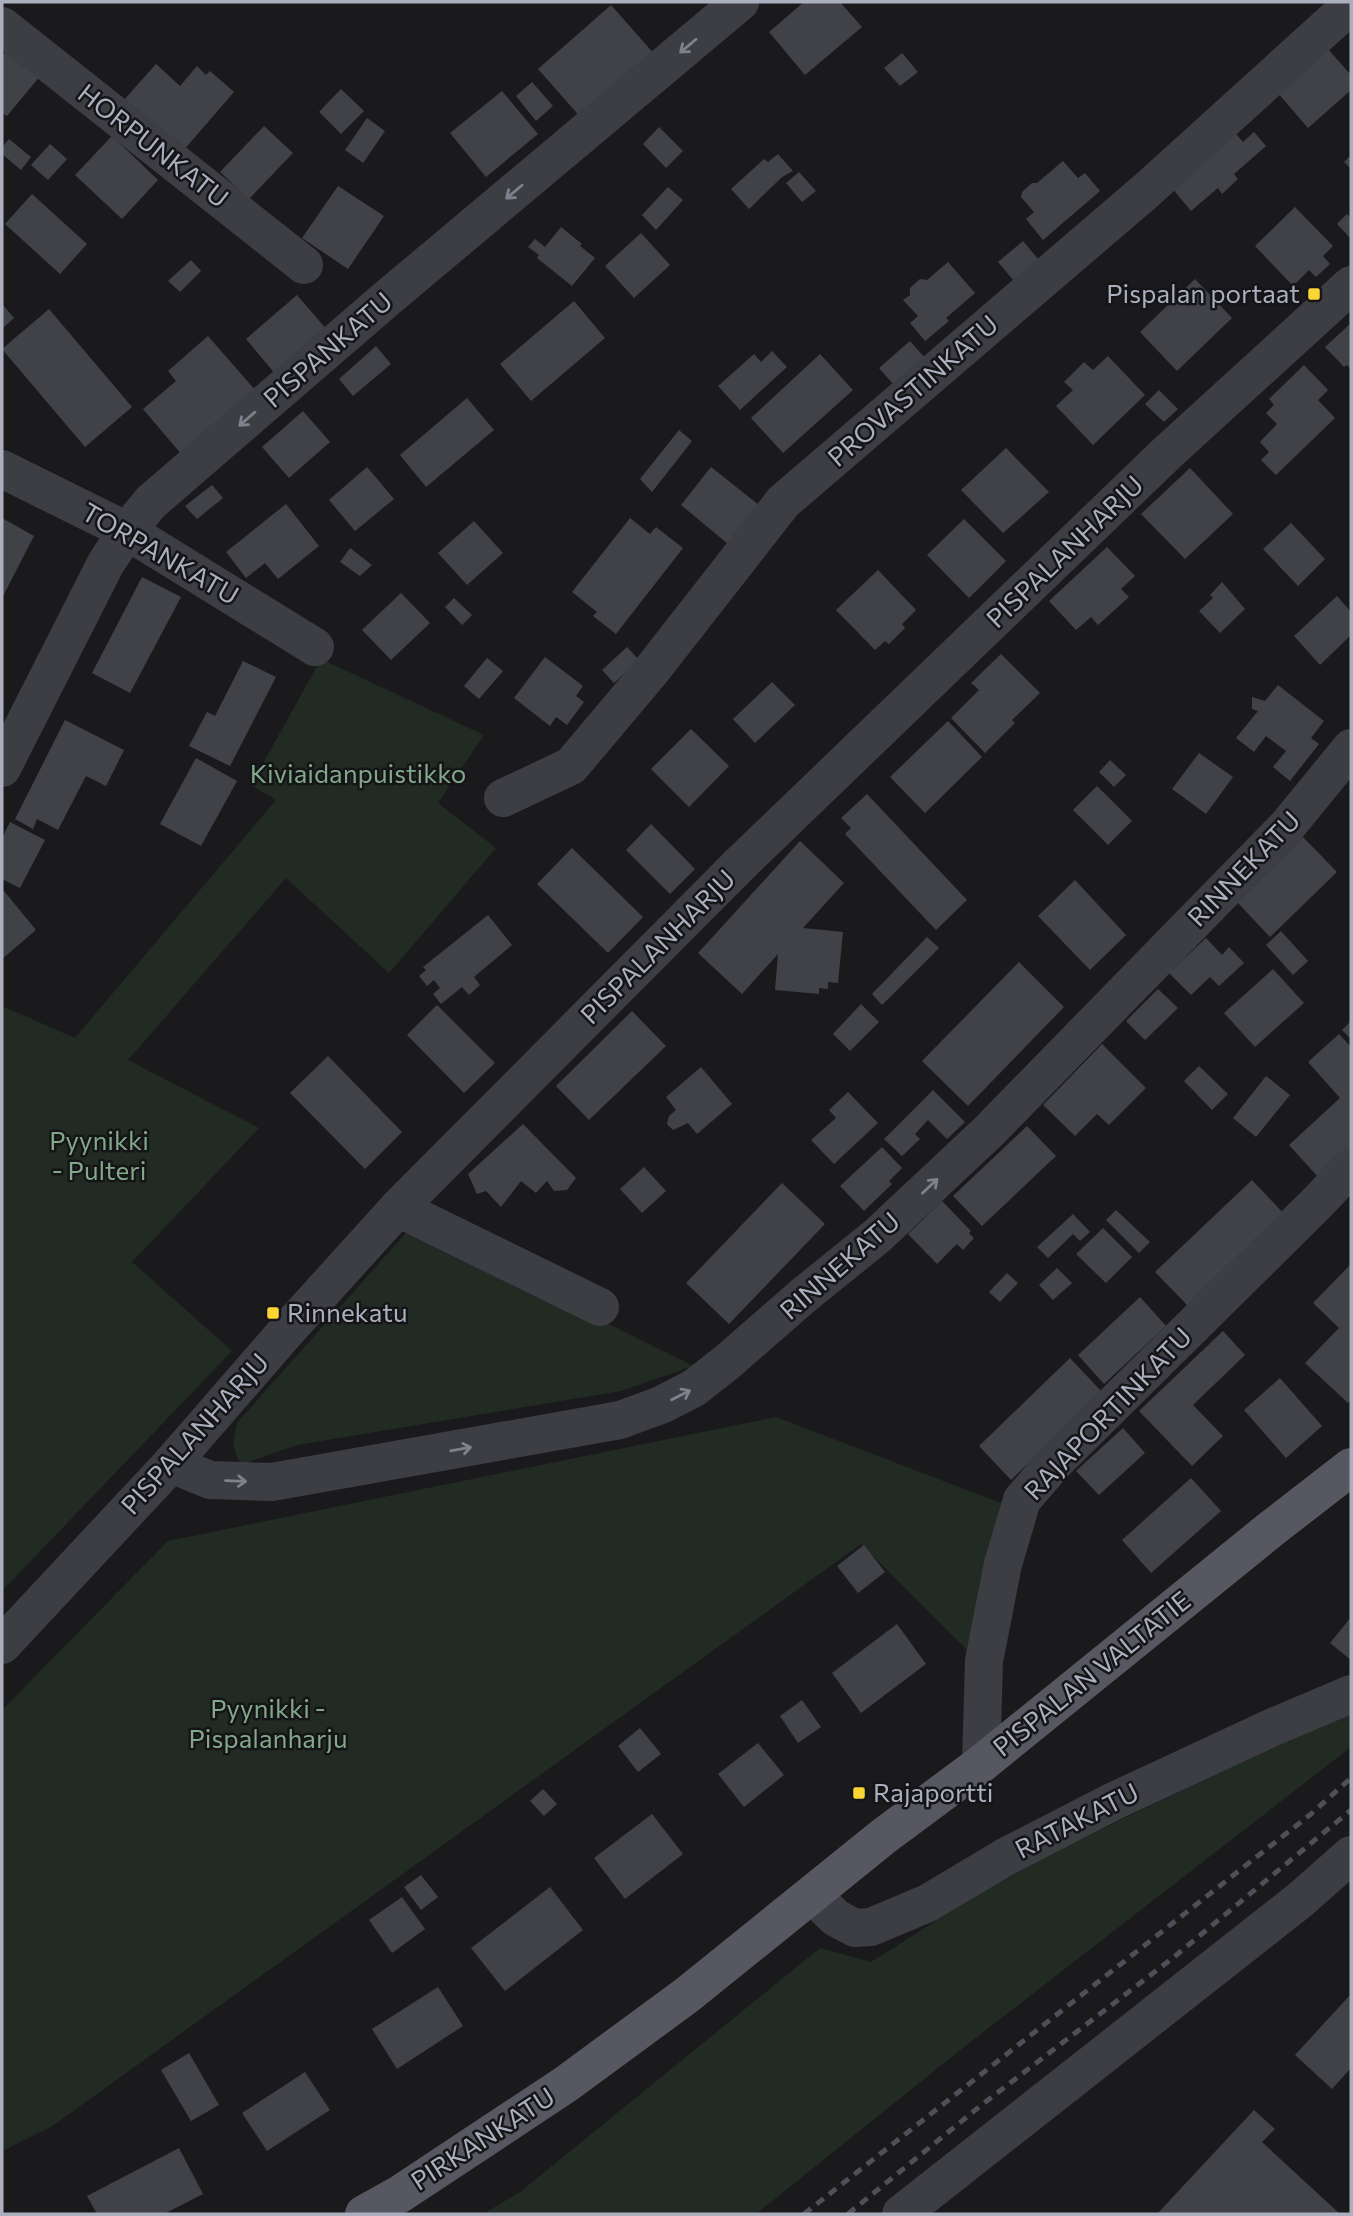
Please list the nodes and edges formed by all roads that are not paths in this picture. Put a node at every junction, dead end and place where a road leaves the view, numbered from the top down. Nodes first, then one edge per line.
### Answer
1 (12, 2) edge
2 (740, 2) edge
3 (1351, 5) edge
4 (2, 14) edge
5 (2, 26) edge
6 (303, 265) dead end
7 (1351, 285) edge
8 (2, 469) edge
9 (127, 531) junction
10 (315, 647) dead end
11 (1351, 748) edge
12 (2, 768) edge
13 (503, 798) dead end
14 (1351, 1167) edge
15 (398, 1208) junction
16 (600, 1307) dead end
17 (172, 1464) junction
18 (1351, 1467) edge
19 (2, 1645) edge
20 (1351, 1694) edge
21 (981, 1763) junction
22 (1351, 1856) edge
23 (812, 1895) junction
24 (566, 2084) joint
25 (364, 2214) edge
26 (901, 2214) edge

1 - 4 street
2 -> 9 street, PISPANKATU
3 - 13 street, PROVASTINKATU
5 - 6 street, HORPUNKATU
7 - 15 street, PISPALANHARJU
8 - 9 street, TORPANKATU
9 - 10 street, TORPANKATU
9 - 12 street, PISPANKATU
17 -> 11 street, RINNEKATU
14 - 21 street, RAJAPORTINKATU
15 - 16 street
15 - 17 street, PISPALANHARJU
17 - 19 street, PISPALANHARJU
18 - 21 main road, PISPALAN VALTATIE
20 - 23 street, RATAKATU
21 - 23 main road, PISPALAN VALTATIE
22 - 26 street
23 - 24 main road, PISPALAN VALTATIE
24 - 25 main road, PIRKANKATU

